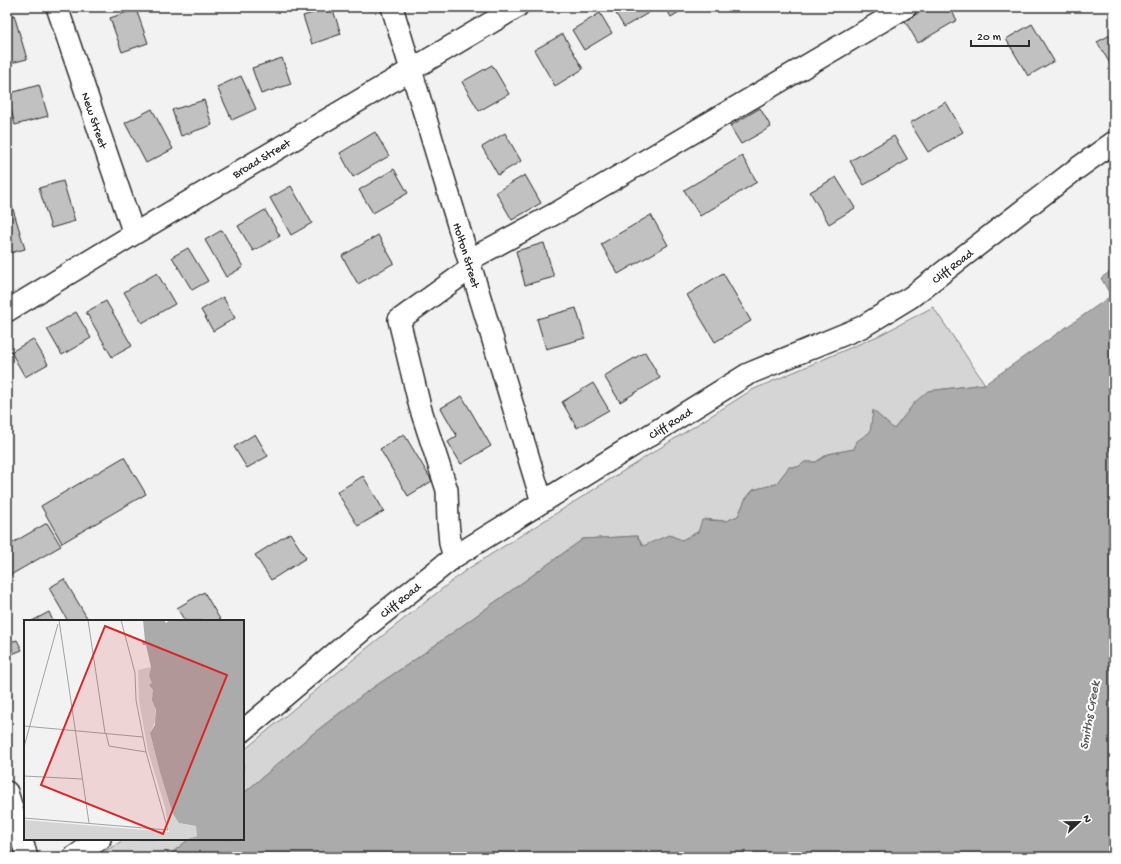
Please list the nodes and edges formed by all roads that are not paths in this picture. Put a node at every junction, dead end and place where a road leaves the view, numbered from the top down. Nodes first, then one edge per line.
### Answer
1 (57, 7) edge
2 (392, 7) edge
3 (517, 7) edge
4 (906, 7) edge
5 (411, 70) junction
6 (1114, 142) edge
7 (134, 234) junction
8 (470, 264) junction
9 (7, 312) edge
10 (542, 502) junction
11 (454, 557) junction
12 (244, 730) edge
13 (7, 792) edge
14 (99, 840) edge
15 (27, 857) edge
16 (74, 857) edge

1 - 7 street, New Street
2 - 5 street, Holton Street
3 - 5 street, Broad Street
4 - 8 street
5 - 7 street, Broad Street
5 - 8 street, Holton Street
6 - 10 street, Cliff Road
7 - 9 street, Broad Street
8 - 10 street, Holton Street
8 - 11 street
10 - 11 street, Cliff Road
11 - 12 street, Cliff Road
13 - 15 street
14 - 16 street

